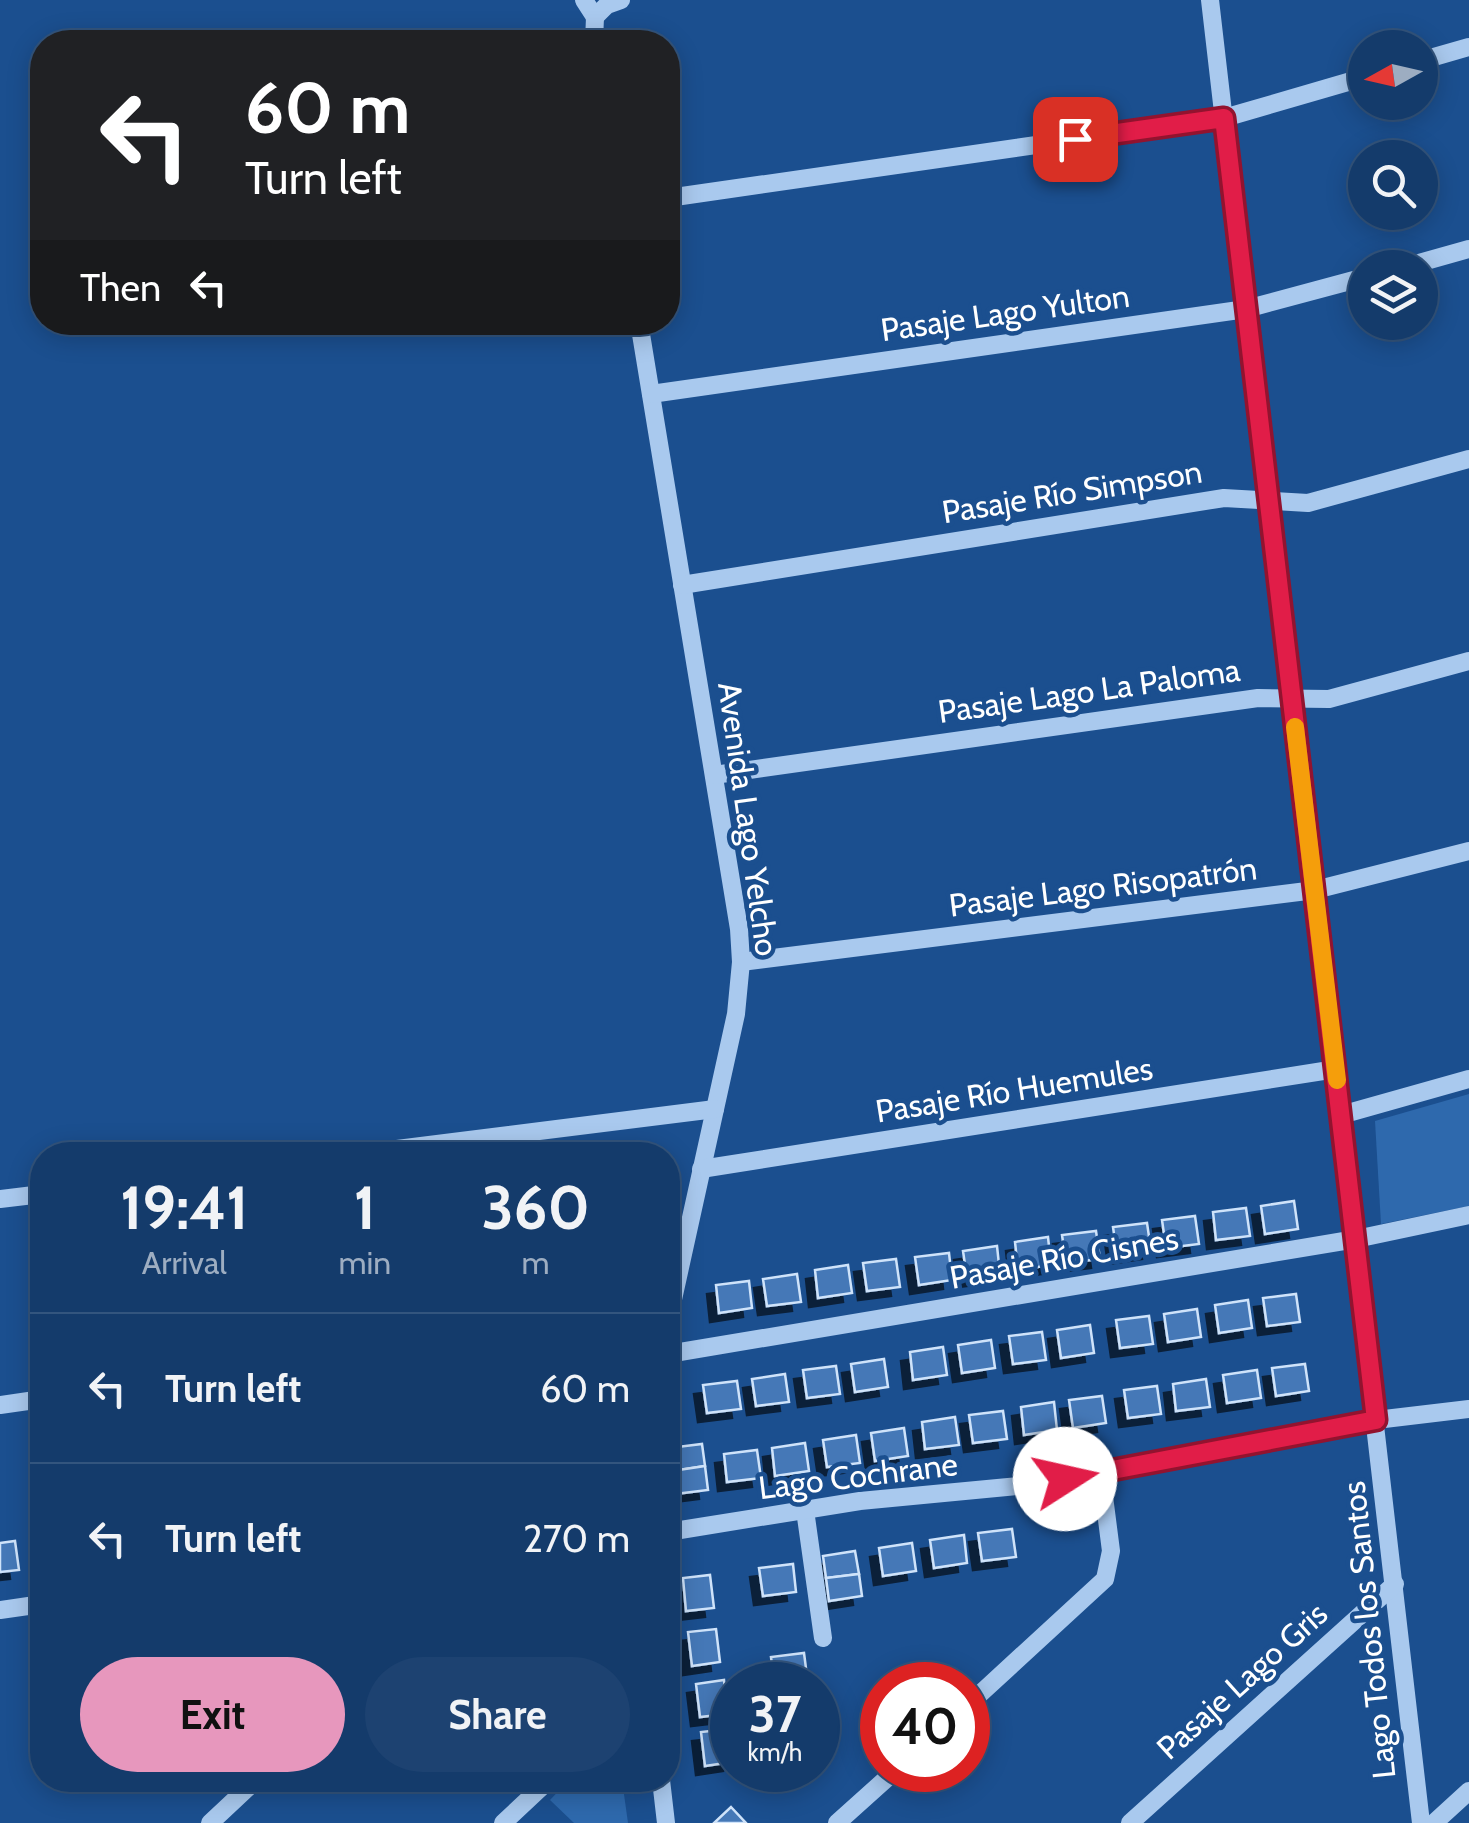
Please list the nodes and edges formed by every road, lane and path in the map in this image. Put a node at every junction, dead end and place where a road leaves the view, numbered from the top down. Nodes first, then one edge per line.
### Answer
1 (584, 0) edge
2 (621, 0) edge
3 (1210, 0) edge
4 (595, 17) junction
5 (594, 30) edge
6 (1469, 47) edge
7 (1438, 56) edge
8 (1348, 82) edge
9 (1224, 118) junction
10 (680, 196) edge
11 (1469, 250) edge
12 (1438, 258) edge
13 (1348, 282) edge
14 (1246, 309) junction
15 (641, 335) edge
16 (650, 394) junction
17 (1469, 459) edge
18 (1268, 501) junction
19 (682, 584) junction
20 (1469, 661) edge
21 (1292, 699) junction
22 (714, 776) junction
23 (1469, 851) edge
24 (1314, 890) junction
25 (742, 962) junction
26 (1336, 1070) junction
27 (1469, 1079) edge
28 (715, 1108) junction
29 (1341, 1116) junction
30 (450, 1142) edge
31 (701, 1169) junction
32 (30, 1195) edge
33 (0, 1199) edge
34 (1469, 1215) edge
35 (1356, 1239) junction
36 (680, 1262) edge
37 (680, 1352) edge
38 (30, 1401) edge
39 (0, 1405) edge
40 (1469, 1409) edge
41 (1376, 1420) junction
42 (1101, 1474) junction
43 (805, 1510) junction
44 (680, 1530) edge
45 (1394, 1584) junction
46 (30, 1606) edge
47 (0, 1610) edge
48 (823, 1638) dead end
49 (990, 1685) edge
50 (1469, 1791) edge
51 (243, 1792) edge
52 (536, 1792) edge
53 (662, 1792) edge
54 (872, 1792) edge
55 (210, 1823) edge
56 (503, 1823) edge
57 (666, 1823) edge
58 (837, 1823) edge
59 (1130, 1823) edge
60 (1421, 1823) edge
61 (1434, 1823) edge

1 - 4 street
2 - 4 street
3 - 9 street, Lago Todos los Santos
4 - 5 street
6 - 7 street
8 - 9 street
9 - 10 street
9 - 14 street, Lago Todos los Santos
11 - 12 street
13 - 14 street, Pasaje Lago Yulton
14 - 16 street, Pasaje Lago Yulton
14 - 18 street, Lago Todos los Santos
15 - 16 street, Avenida Lago Yelcho
16 - 19 street, Avenida Lago Yelcho
17 - 18 street, Pasaje Río Simpson
18 - 19 street, Pasaje Río Simpson
18 - 21 street, Lago Todos los Santos
19 - 22 street, Avenida Lago Yelcho
20 - 21 street, Pasaje Lago La Paloma
21 - 22 street, Pasaje Lago La Paloma
21 - 24 street, Lago Todos los Santos
22 - 25 street, Avenida Lago Yelcho
23 - 24 street, Pasaje Lago Risopatrón
24 - 25 street, Pasaje Lago Risopatrón
24 - 26 street, Lago Todos los Santos
25 - 28 street, Avenida Lago Yelcho
26 - 29 street, Lago Todos los Santos
26 - 31 street, Pasaje Río Huemules
27 - 29 street
28 - 30 street
28 - 31 street, Avenida Lago Yelcho
29 - 35 street, Lago Todos los Santos
31 - 36 street, Avenida Lago Yelcho
32 - 33 street
34 - 35 street, Pasaje Río Cisnes
35 - 37 street, Pasaje Río Cisnes
35 - 41 street, Lago Todos los Santos
38 - 39 street
40 - 41 street, Lago Cochrane
41 - 42 street, Lago Cochrane
41 - 45 street, Lago Todos los Santos
42 - 43 street, Lago Cochrane
42 - 49 street
43 - 44 street, Lago Cochrane
43 - 48 street
45 - 59 street, Pasaje Lago Gris
45 - 60 street, Lago Todos los Santos
46 - 47 street
50 - 61 street
51 - 55 street
52 - 56 street
53 - 57 street
54 - 58 street

